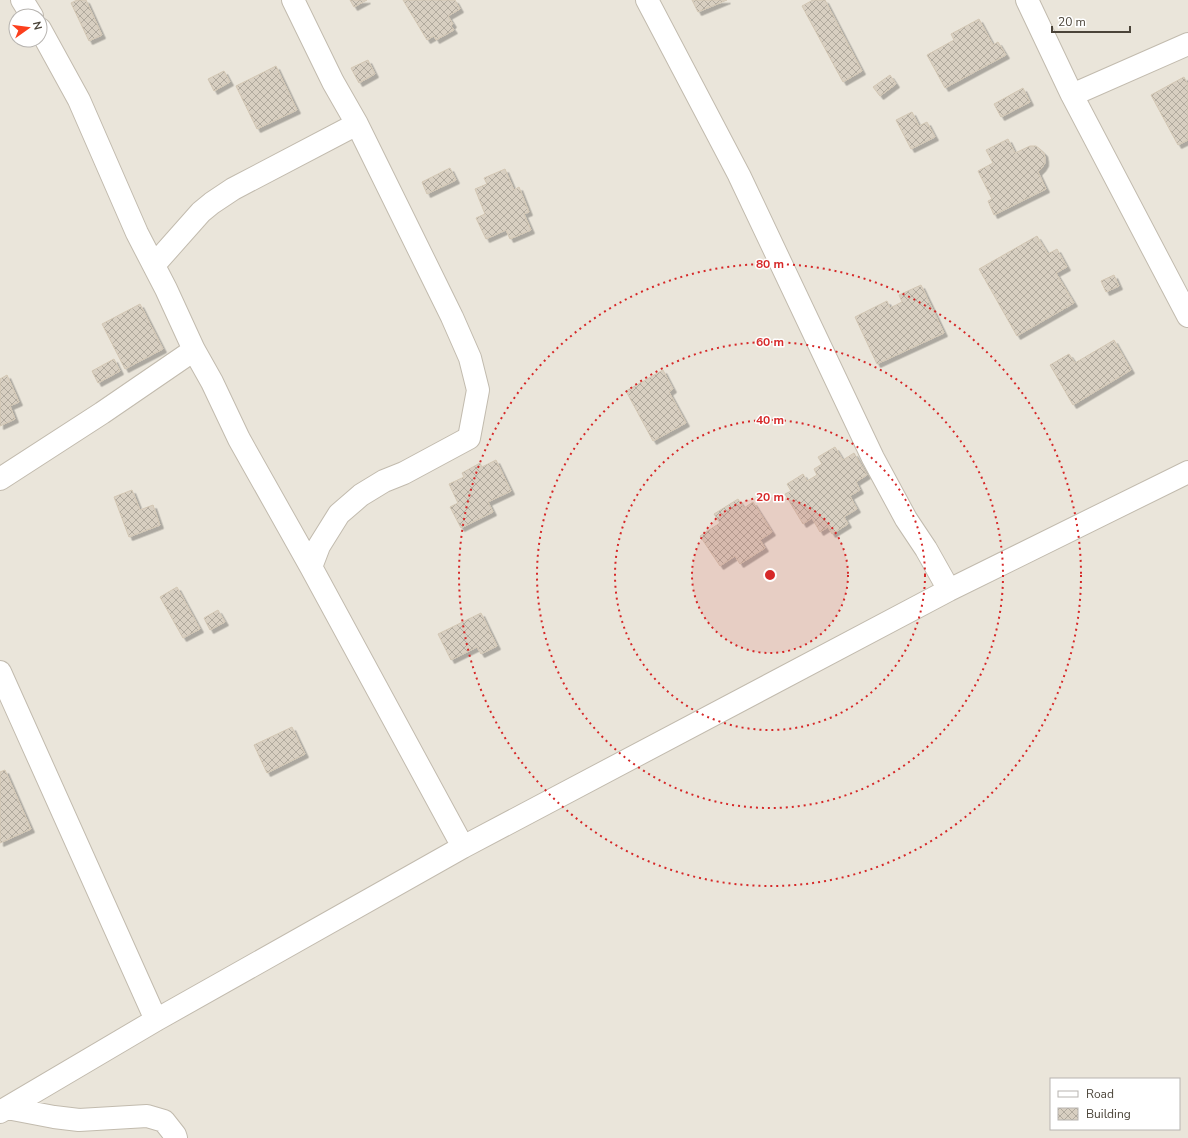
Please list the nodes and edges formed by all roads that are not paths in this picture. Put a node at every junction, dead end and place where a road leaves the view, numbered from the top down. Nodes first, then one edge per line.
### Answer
1 (293, 0) edge
2 (647, 0) edge
3 (1027, 0) edge
4 (48, 44) edge
5 (1188, 44) edge
6 (1072, 95) junction
7 (356, 124) junction
8 (154, 266) junction
9 (1188, 316) edge
10 (194, 350) junction
11 (1188, 472) edge
12 (0, 479) edge
13 (311, 568) junction
14 (949, 590) junction
15 (0, 672) edge
16 (463, 847) junction
17 (156, 1020) junction
18 (3, 1110) edge
19 (176, 1138) edge

1 - 7 street
2 - 14 street
3 - 6 street
4 - 8 street
5 - 6 street
6 - 9 street
7 - 8 street
7 - 13 street
8 - 10 street
10 - 12 street
10 - 13 street
11 - 14 street
13 - 16 street
14 - 16 street
15 - 17 street
16 - 17 street
17 - 18 street
18 - 19 street

